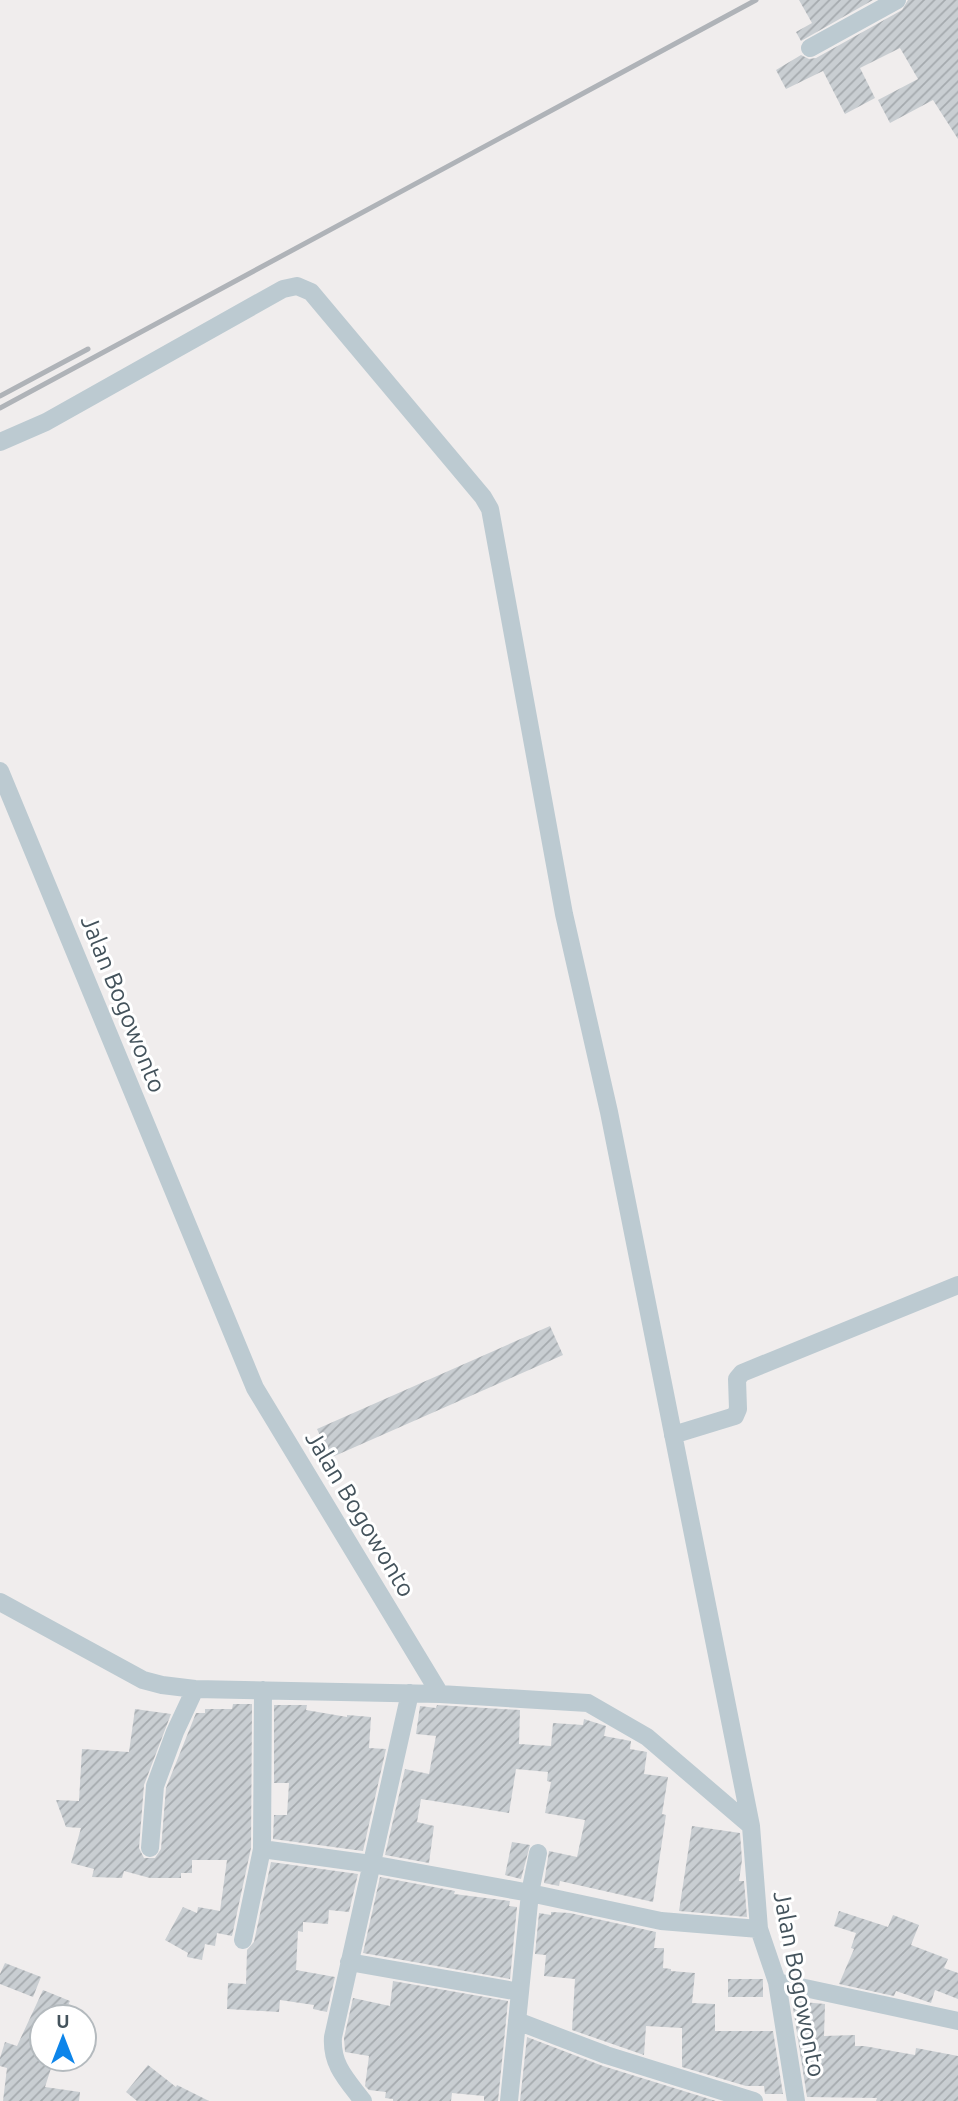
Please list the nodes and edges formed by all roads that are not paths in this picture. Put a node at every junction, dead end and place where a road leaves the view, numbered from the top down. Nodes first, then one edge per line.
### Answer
1 (897, 0) edge
2 (810, 48) dead end
3 (0, 442) edge
4 (0, 771) edge
5 (958, 1285) edge
6 (673, 1435) junction
7 (0, 1602) edge
8 (195, 1689) junction
9 (263, 1690) junction
10 (410, 1693) junction
11 (440, 1694) junction
12 (751, 1826) junction
13 (150, 1848) dead end
14 (262, 1849) junction
15 (538, 1853) dead end
16 (372, 1864) junction
17 (530, 1894) junction
18 (759, 1930) junction
19 (243, 1940) dead end
20 (349, 1962) junction
21 (777, 1982) junction
22 (520, 1992) junction
23 (517, 2021) junction
24 (958, 2021) edge
25 (363, 2101) edge
26 (509, 2101) edge
27 (754, 2101) edge
28 (796, 2101) edge

1 - 2 street
3 - 6 street, Jalan Bogowonto
4 - 11 street, Jalan Bogowonto
5 - 6 street
6 - 12 street, Jalan Bogowonto
7 - 8 street
8 - 9 street
8 - 13 street
9 - 10 street
9 - 14 street
10 - 11 street
10 - 16 street
11 - 12 street
12 - 18 street, Jalan Bogowonto
14 - 16 street
14 - 19 street
15 - 17 street
16 - 17 street
16 - 20 street
17 - 18 street
17 - 22 street
18 - 21 street, Jalan Bogowonto
20 - 22 street
20 - 25 street
21 - 24 street
21 - 28 street, Jalan Bogowonto
22 - 23 street
23 - 26 street
23 - 27 street

